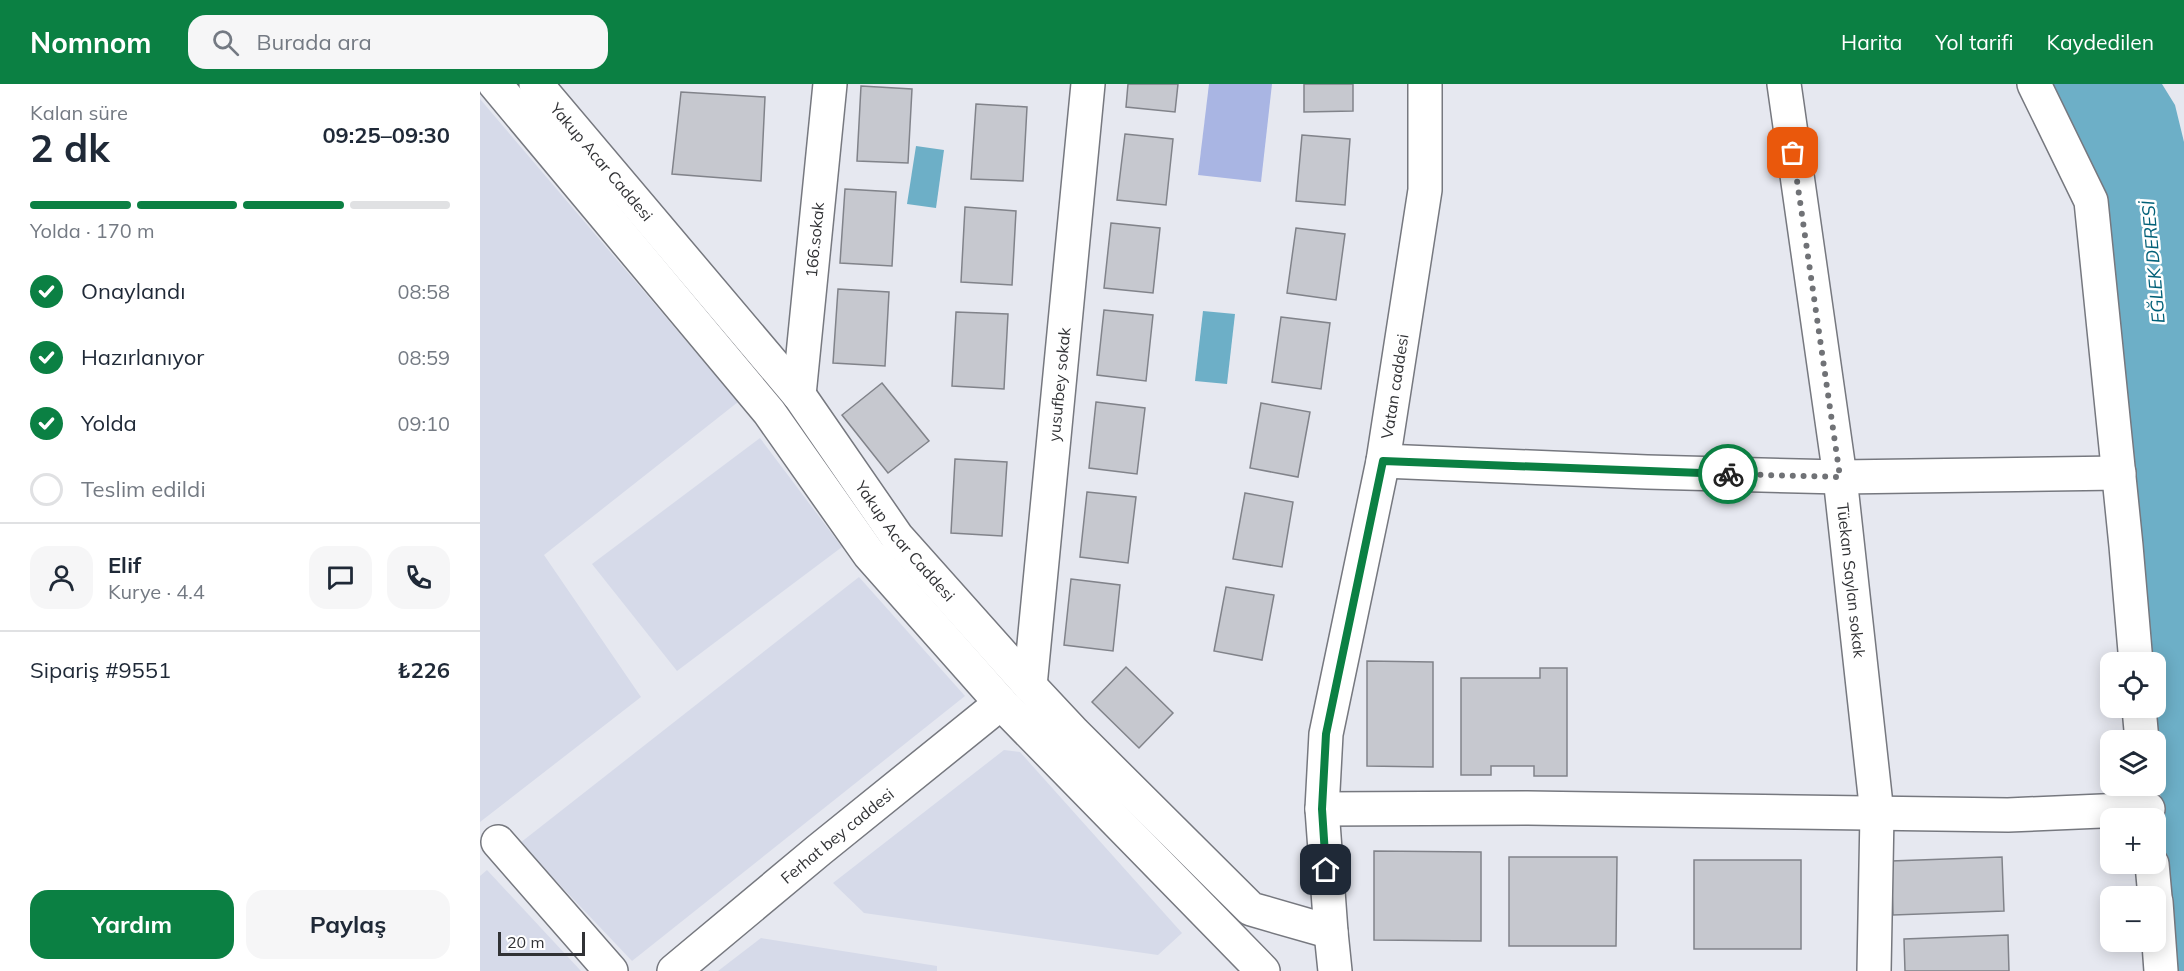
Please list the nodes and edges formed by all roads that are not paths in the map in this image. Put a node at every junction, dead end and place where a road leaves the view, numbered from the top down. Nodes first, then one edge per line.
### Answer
1 (495, 84) edge
2 (536, 84) edge
3 (830, 84) edge
4 (1088, 84) edge
5 (1425, 84) edge
6 (1784, 84) edge
7 (2034, 84) edge
8 (799, 395) junction
9 (1383, 461) junction
10 (2119, 473) junction
11 (1840, 477) junction
12 (2135, 652) edge
13 (1030, 686) junction
14 (1001, 703) junction
15 (2147, 805) edge
16 (1322, 809) junction
17 (1877, 814) junction
18 (498, 842) dead end
19 (1331, 932) junction
20 (2160, 952) edge
21 (611, 971) edge
22 (674, 971) edge
23 (1263, 971) edge
24 (1335, 971) edge
25 (1874, 971) edge
26 (2161, 971) edge

1 - 14 street, Yakup Acar Caddesi
2 - 8 street, Yakup Acar Caddesi
3 - 8 street, 166.sokak
4 - 13 street, yusufbey sokak
5 - 9 street, Vatan caddesi
6 - 11 street, Tüekan Saylan sokak
7 - 10 street
8 - 13 street, Yakup Acar Caddesi
9 - 11 street
9 - 16 street, Vatan caddesi
10 - 11 street
10 - 12 street
11 - 17 street, Tüekan Saylan sokak
13 - 19 street, Yakup Acar Caddesi
14 - 22 street, Ferhat bey caddesi
14 - 23 street, Yakup Acar Caddesi
15 - 17 street
16 - 17 street
16 - 19 street, Vatan caddesi
17 - 25 street, Tüekan Saylan sokak
18 - 21 street
19 - 24 street, Vatan caddesi
20 - 26 street

